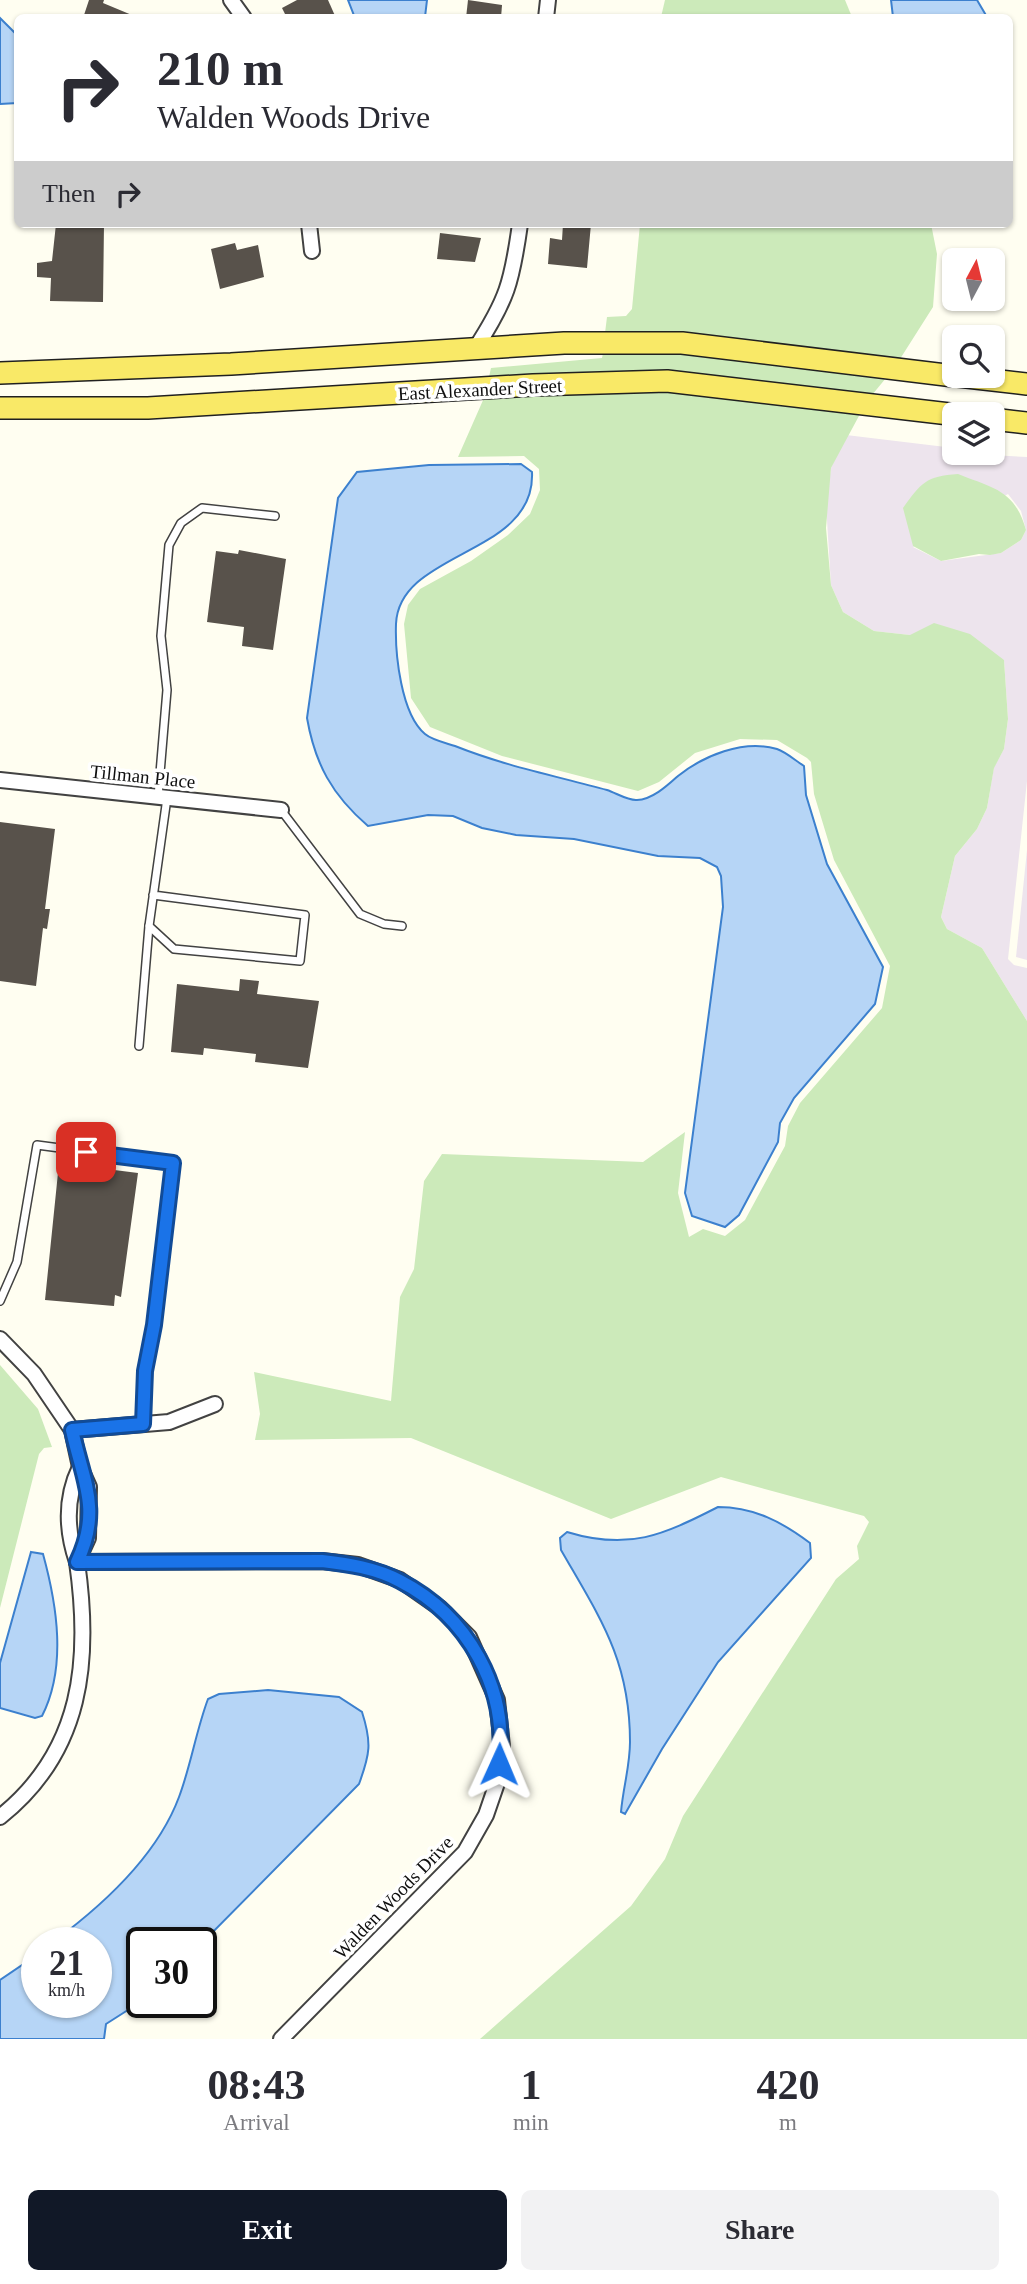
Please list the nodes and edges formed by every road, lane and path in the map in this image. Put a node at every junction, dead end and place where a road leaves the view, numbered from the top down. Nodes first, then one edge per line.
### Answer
1 (230, 0) edge
2 (241, 14) edge
3 (309, 228) edge
4 (520, 228) edge
5 (312, 251) dead end
6 (475, 349) junction
7 (0, 373) edge
8 (942, 374) edge
9 (1005, 382) edge
10 (1027, 384) edge
11 (0, 408) edge
12 (942, 413) edge
13 (1005, 420) edge
14 (1027, 423) edge
15 (275, 516) dead end
16 (0, 779) edge
17 (163, 798) junction
18 (281, 810) joint
19 (153, 895) junction
20 (149, 926) junction
21 (402, 926) dead end
22 (139, 1045) dead end
23 (0, 1301) edge
24 (0, 1339) edge
25 (215, 1404) dead end
26 (143, 1424) junction
27 (72, 1430) junction
28 (77, 1562) junction
29 (0, 1817) edge
30 (281, 2039) edge

1 - 2 street
3 - 5 street
4 - 6 street
6 - 7 main road, East Alexander Street
6 - 8 main road, East Alexander Street
9 - 10 main road, East Alexander Street
11 - 12 main road, East Alexander Street
13 - 14 main road
15 - 17 lane
16 - 17 street, Tillman Place
17 - 18 street, Tillman Place
17 - 19 lane
18 - 21 lane
19 - 20 lane
19 - 20 lane
20 - 22 lane
23 - 26 lane
24 - 27 street
25 - 26 street
26 - 27 street
27 - 28 street
28 - 29 street
28 - 30 street, Walden Woods Drive

